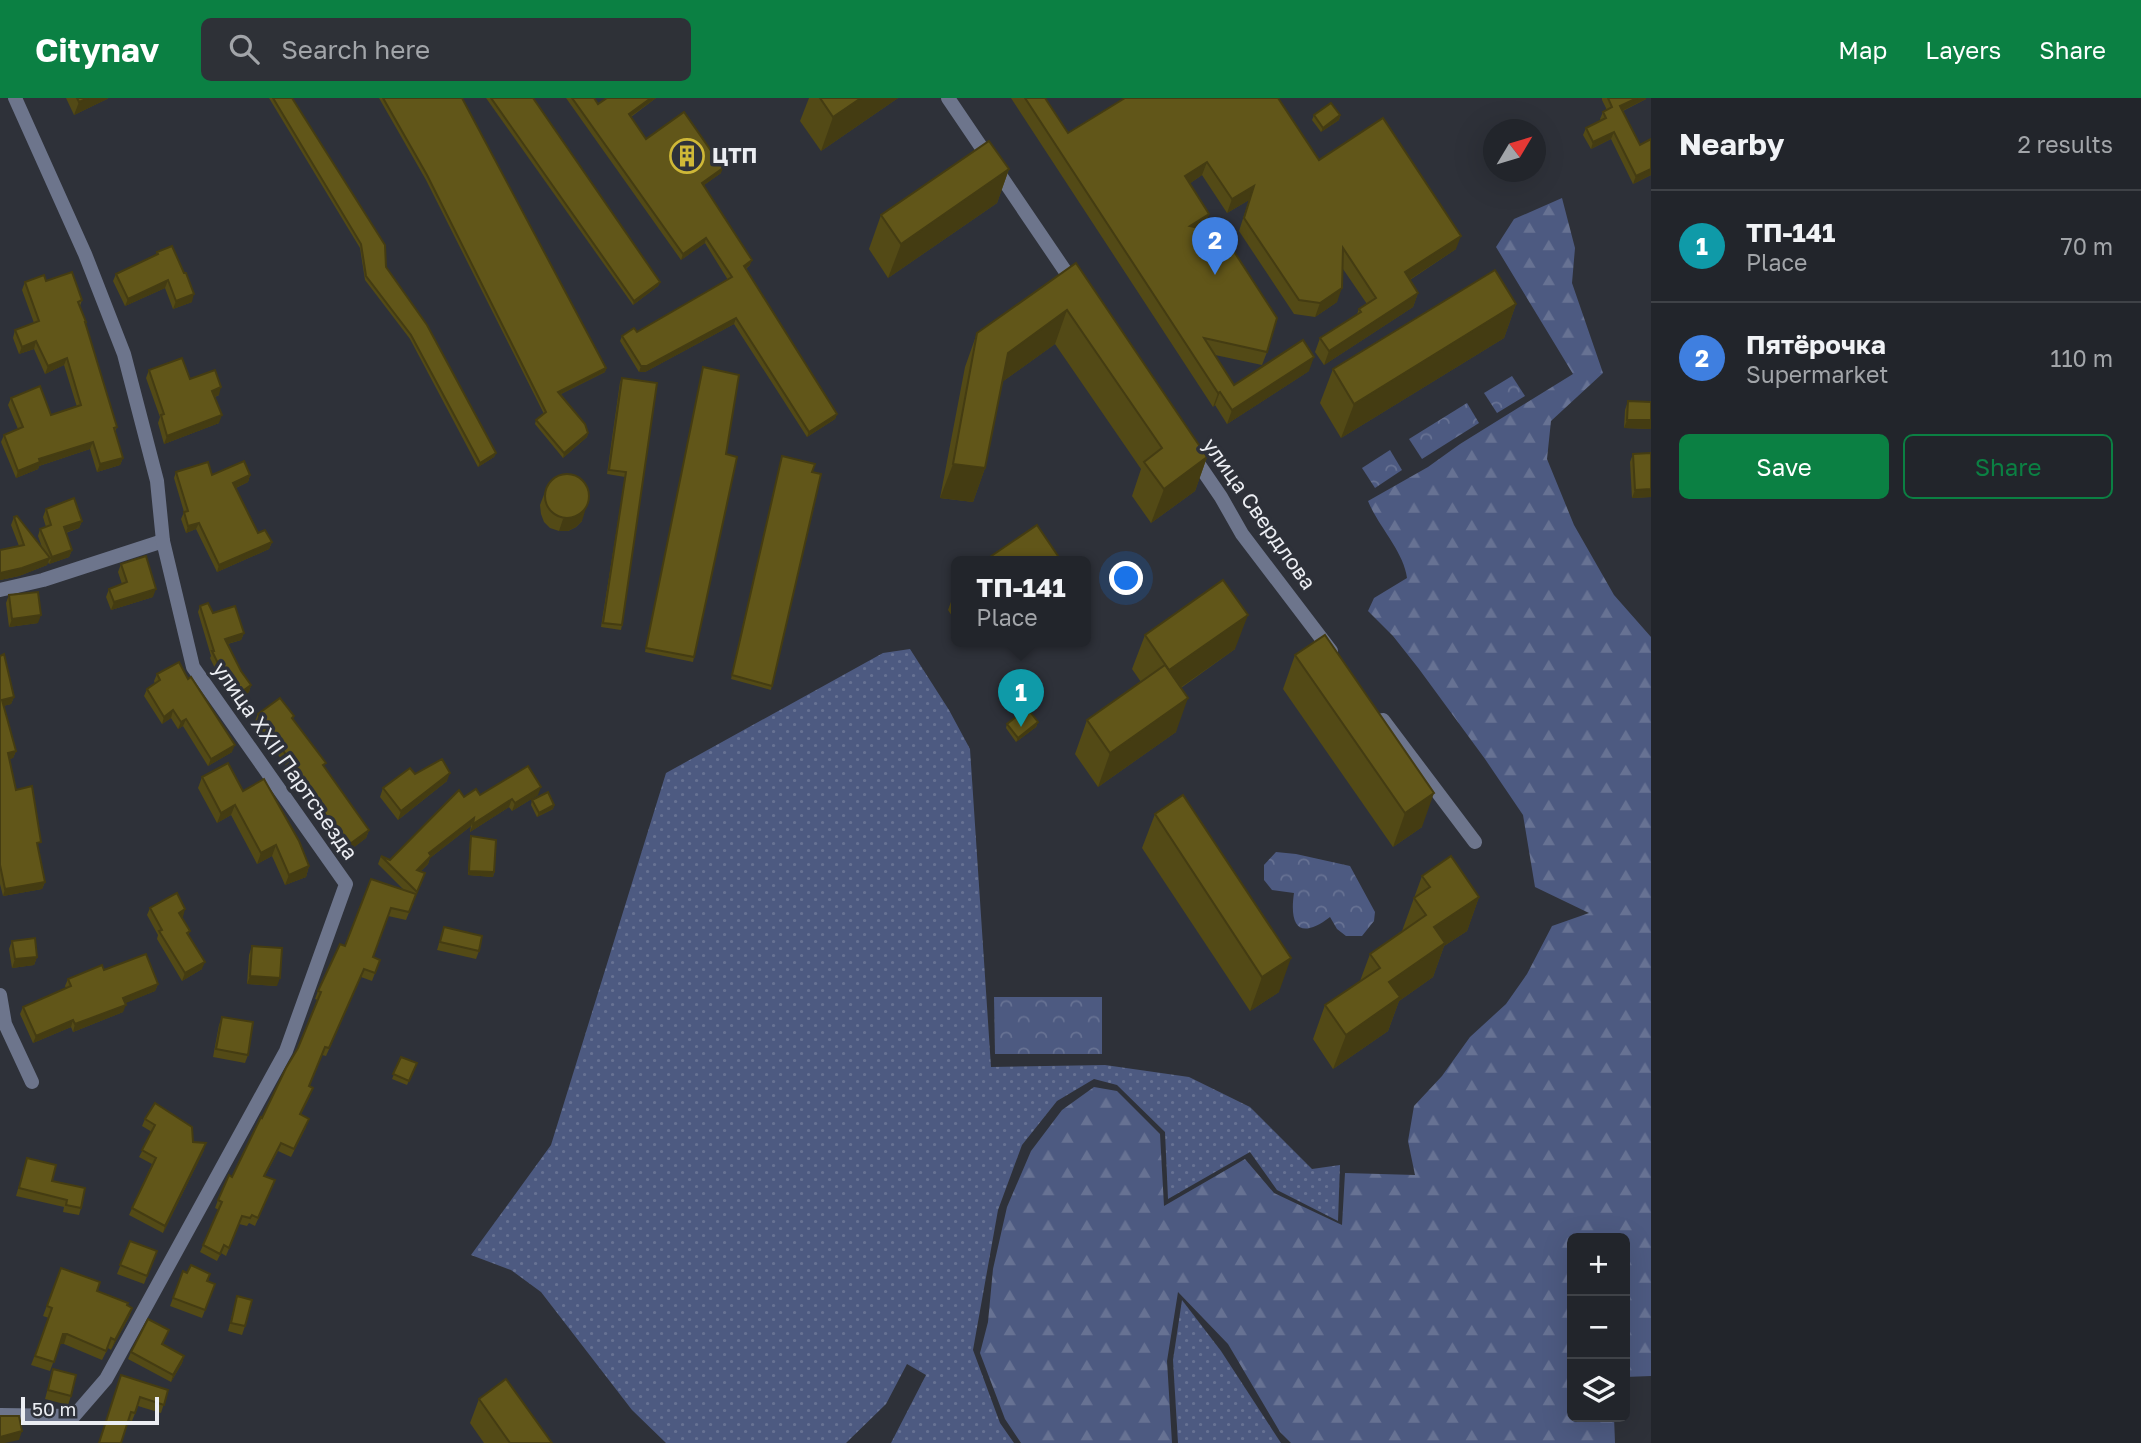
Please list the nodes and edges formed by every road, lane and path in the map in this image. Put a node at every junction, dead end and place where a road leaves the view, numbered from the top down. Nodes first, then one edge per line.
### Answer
1 (15, 98) edge
2 (948, 98) edge
3 (1083, 296) edge
4 (1184, 442) edge
5 (163, 541) junction
6 (0, 590) edge
7 (1343, 667) edge
8 (1376, 711) edge
9 (1475, 842) dead end
10 (0, 995) edge
11 (32, 1082) dead end
12 (0, 1415) edge

1 - 5 street, улица XXII Партсъезда
2 - 3 street
4 - 7 street, улица Свердлова
5 - 6 street
5 - 12 street, улица XXII Партсъезда
8 - 9 street
10 - 11 street

